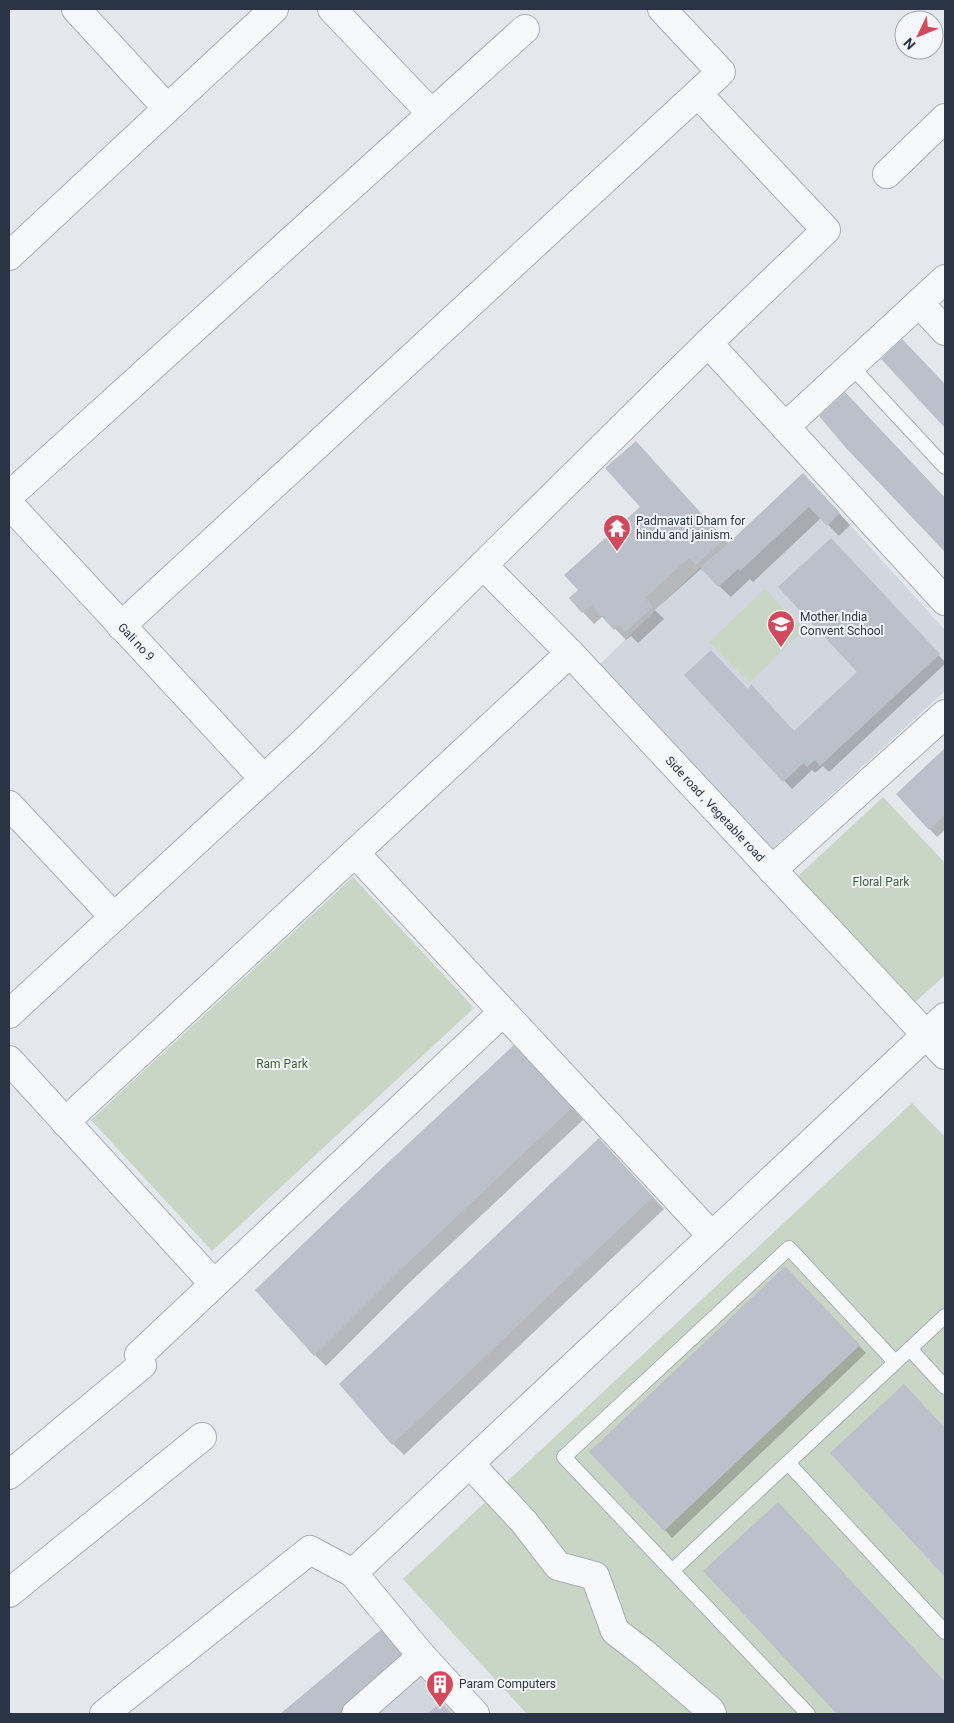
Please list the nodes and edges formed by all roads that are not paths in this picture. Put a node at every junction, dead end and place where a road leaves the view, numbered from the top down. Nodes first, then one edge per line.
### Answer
1 (76, 9) edge
2 (274, 9) edge
3 (332, 9) edge
4 (662, 9) edge
5 (525, 29) dead end
6 (698, 94) junction
7 (168, 108) junction
8 (431, 113) junction
9 (945, 118) edge
10 (887, 174) dead end
11 (9, 256) edge
12 (945, 279) edge
13 (919, 303) junction
14 (945, 332) edge
15 (708, 343) junction
16 (851, 366) junction
17 (785, 427) junction
18 (945, 467) edge
19 (9, 496) edge
20 (9, 504) edge
21 (483, 565) junction
22 (945, 602) edge
23 (122, 626) junction
24 (570, 653) junction
25 (945, 714) edge
26 (264, 778) junction
27 (9, 805) edge
28 (355, 853) junction
29 (772, 870) junction
30 (114, 917) junction
31 (502, 1012) junction
32 (9, 1014) edge
33 (936, 1026) edge
34 (945, 1055) edge
35 (9, 1060) edge
36 (65, 1122) junction
37 (712, 1236) junction
38 (214, 1284) junction
39 (945, 1316) edge
40 (910, 1349) junction
41 (895, 1362) junction
42 (945, 1387) edge
43 (202, 1437) dead end
44 (788, 1463) junction
45 (470, 1464) junction
46 (9, 1476) edge
47 (672, 1571) junction
48 (353, 1573) junction
49 (9, 1593) edge
50 (945, 1632) edge
51 (422, 1656) junction
52 (372, 1709) edge
53 (104, 1714) edge
54 (475, 1714) edge
55 (712, 1714) edge
56 (808, 1714) edge

1 - 7 street
2 - 7 street
3 - 8 street
4 - 6 street
5 - 8 street
6 - 15 street
6 - 23 street
7 - 11 street
8 - 19 street
9 - 10 street
12 - 13 street
13 - 14 street
13 - 16 street
15 - 17 street
15 - 21 street
16 - 17 street
16 - 18 lane
17 - 22 street
20 - 23 street, Gali no 9
21 - 24 street, Side road , Vegetable road
21 - 26 street
23 - 26 street, Gali no 9
24 - 28 street
24 - 29 street, Side road , Vegetable road
25 - 29 street
26 - 30 street
27 - 30 street
28 - 31 street
28 - 36 street
29 - 33 street, Side road , Vegetable road
30 - 32 street
31 - 37 street
31 - 38 street
33 - 34 street, Side road , Vegetable road
33 - 37 street
35 - 36 street
36 - 38 street
37 - 45 street
38 - 46 street
39 - 40 lane
40 - 41 lane
40 - 42 lane
41 - 44 lane
41 - 47 lane
43 - 49 street
44 - 47 lane
44 - 50 lane
45 - 48 street
45 - 55 street
47 - 56 lane
48 - 51 street
48 - 53 street
51 - 52 street
51 - 54 street

